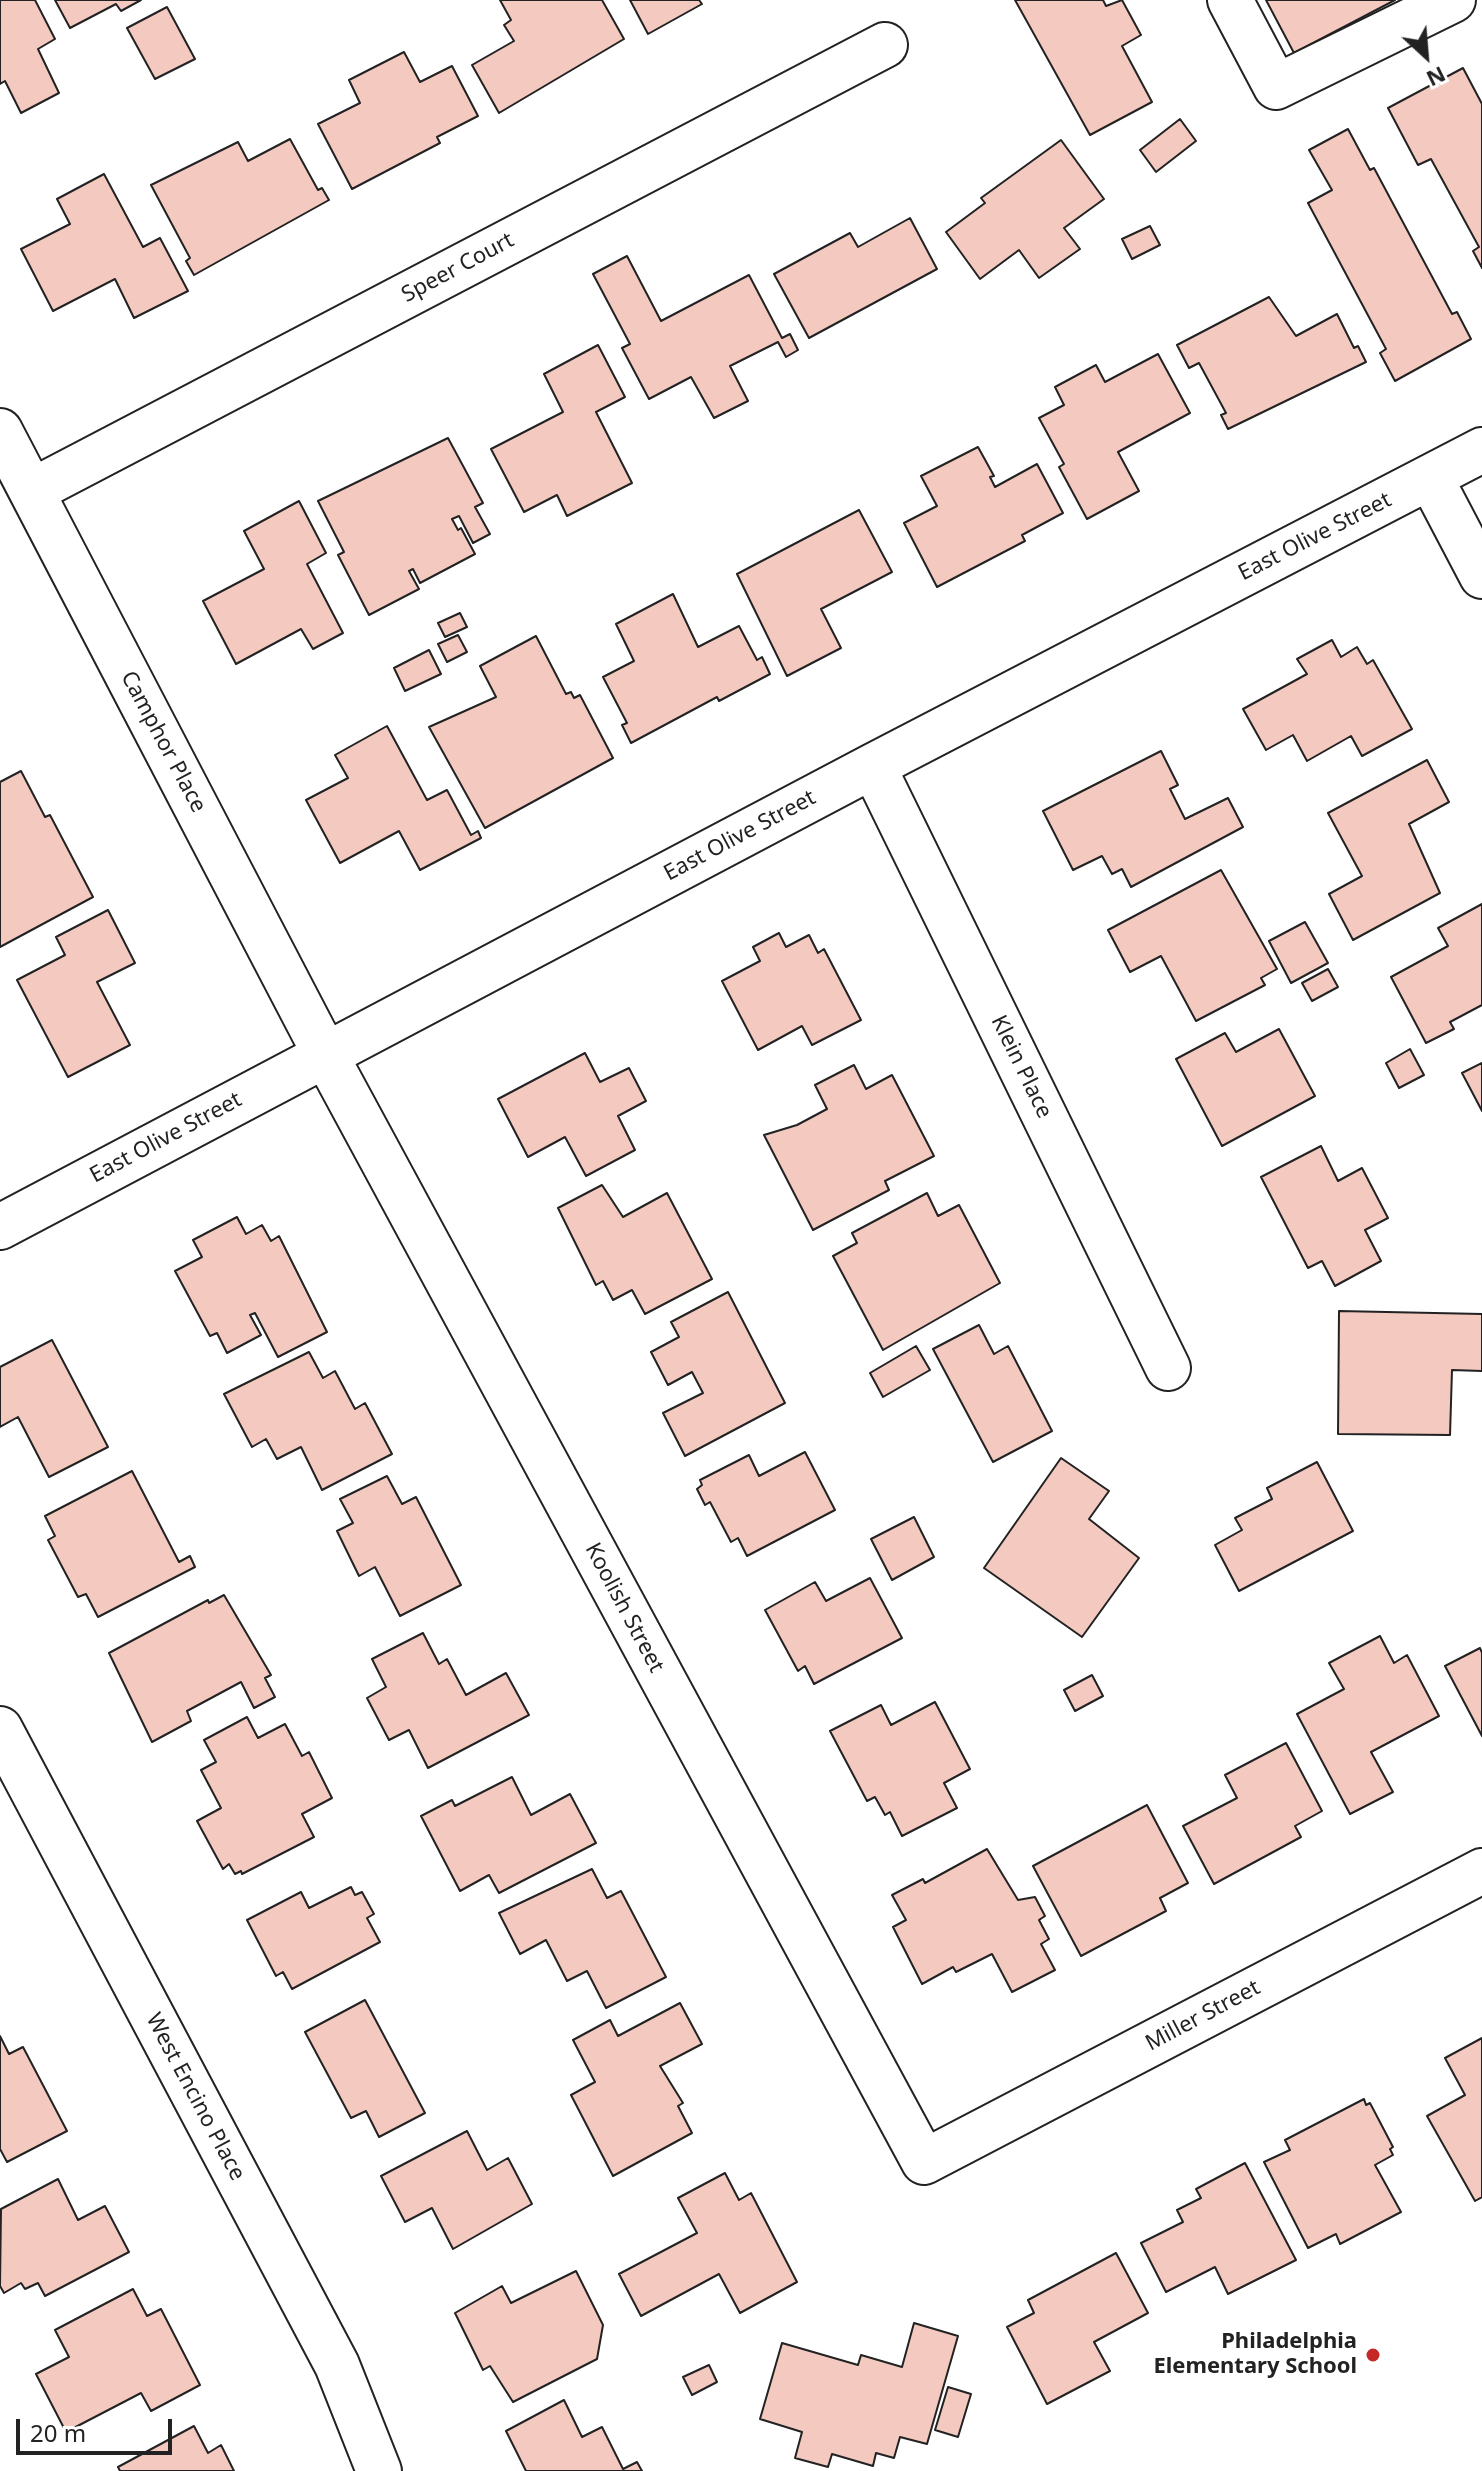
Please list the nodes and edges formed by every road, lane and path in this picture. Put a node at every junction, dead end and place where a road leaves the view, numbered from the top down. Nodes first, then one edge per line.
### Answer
1 (1230, 0) edge
2 (1453, 0) edge
3 (885, 45) dead end
4 (0, 431) edge
5 (1482, 450) edge
6 (1430, 477) junction
7 (32, 491) junction
8 (1482, 576) edge
9 (873, 766) junction
10 (325, 1054) junction
11 (0, 1227) edge
12 (1168, 1368) dead end
13 (0, 1729) edge
14 (1482, 1871) edge
15 (924, 2162) joint
16 (379, 2471) edge

1 - 2 street
3 - 7 street, Speer Court
4 - 7 street, Camphor Place
5 - 6 street, East Olive Street
6 - 8 street
6 - 9 street, East Olive Street
7 - 10 street, Camphor Place
9 - 10 street, East Olive Street
9 - 12 street, Klein Place
10 - 11 street, East Olive Street
10 - 15 street, Koolish Street
13 - 16 street, West Encino Place
14 - 15 street, Miller Street

